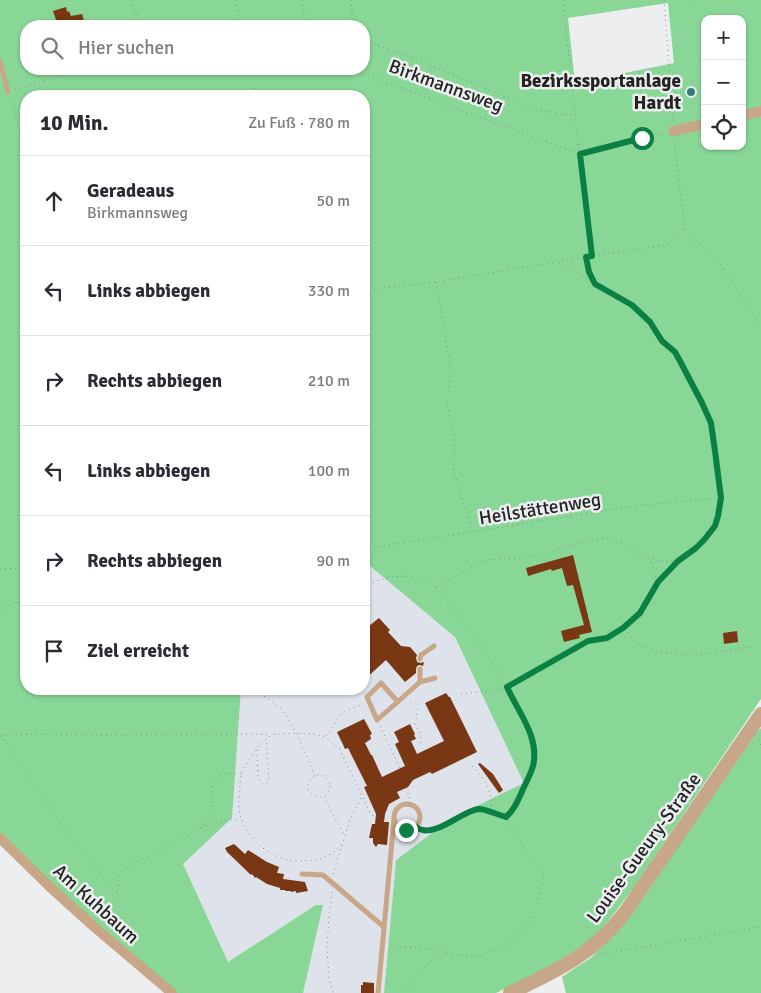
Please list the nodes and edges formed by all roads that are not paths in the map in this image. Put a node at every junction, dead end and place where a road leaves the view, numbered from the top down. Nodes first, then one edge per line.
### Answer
1 (0, 62) edge
2 (8, 92) road end
3 (761, 112) edge
4 (746, 115) edge
5 (701, 125) edge
6 (673, 131) road end
7 (434, 646) dead end
8 (420, 659) dead end
9 (420, 669) dead end
10 (435, 678) dead end
11 (420, 682) junction
12 (370, 694) edge
13 (369, 695) edge
14 (398, 702) junction
15 (761, 714) edge
16 (394, 818) junction
17 (0, 838) edge
18 (302, 874) dead end
19 (384, 927) junction
20 (172, 993) edge
21 (378, 993) edge
22 (510, 993) edge

1 - 2 lane
3 - 4 street
5 - 6 street
7 - 8 lane
9 - 11 lane
10 - 11 lane
11 - 14 lane
12 - 14 lane
13 - 14 lane
15 - 22 street, Louise-Gueury-Straße
16 - 16 lane
16 - 19 lane
17 - 20 street, Am Kuhbaum
18 - 19 lane
19 - 21 lane

